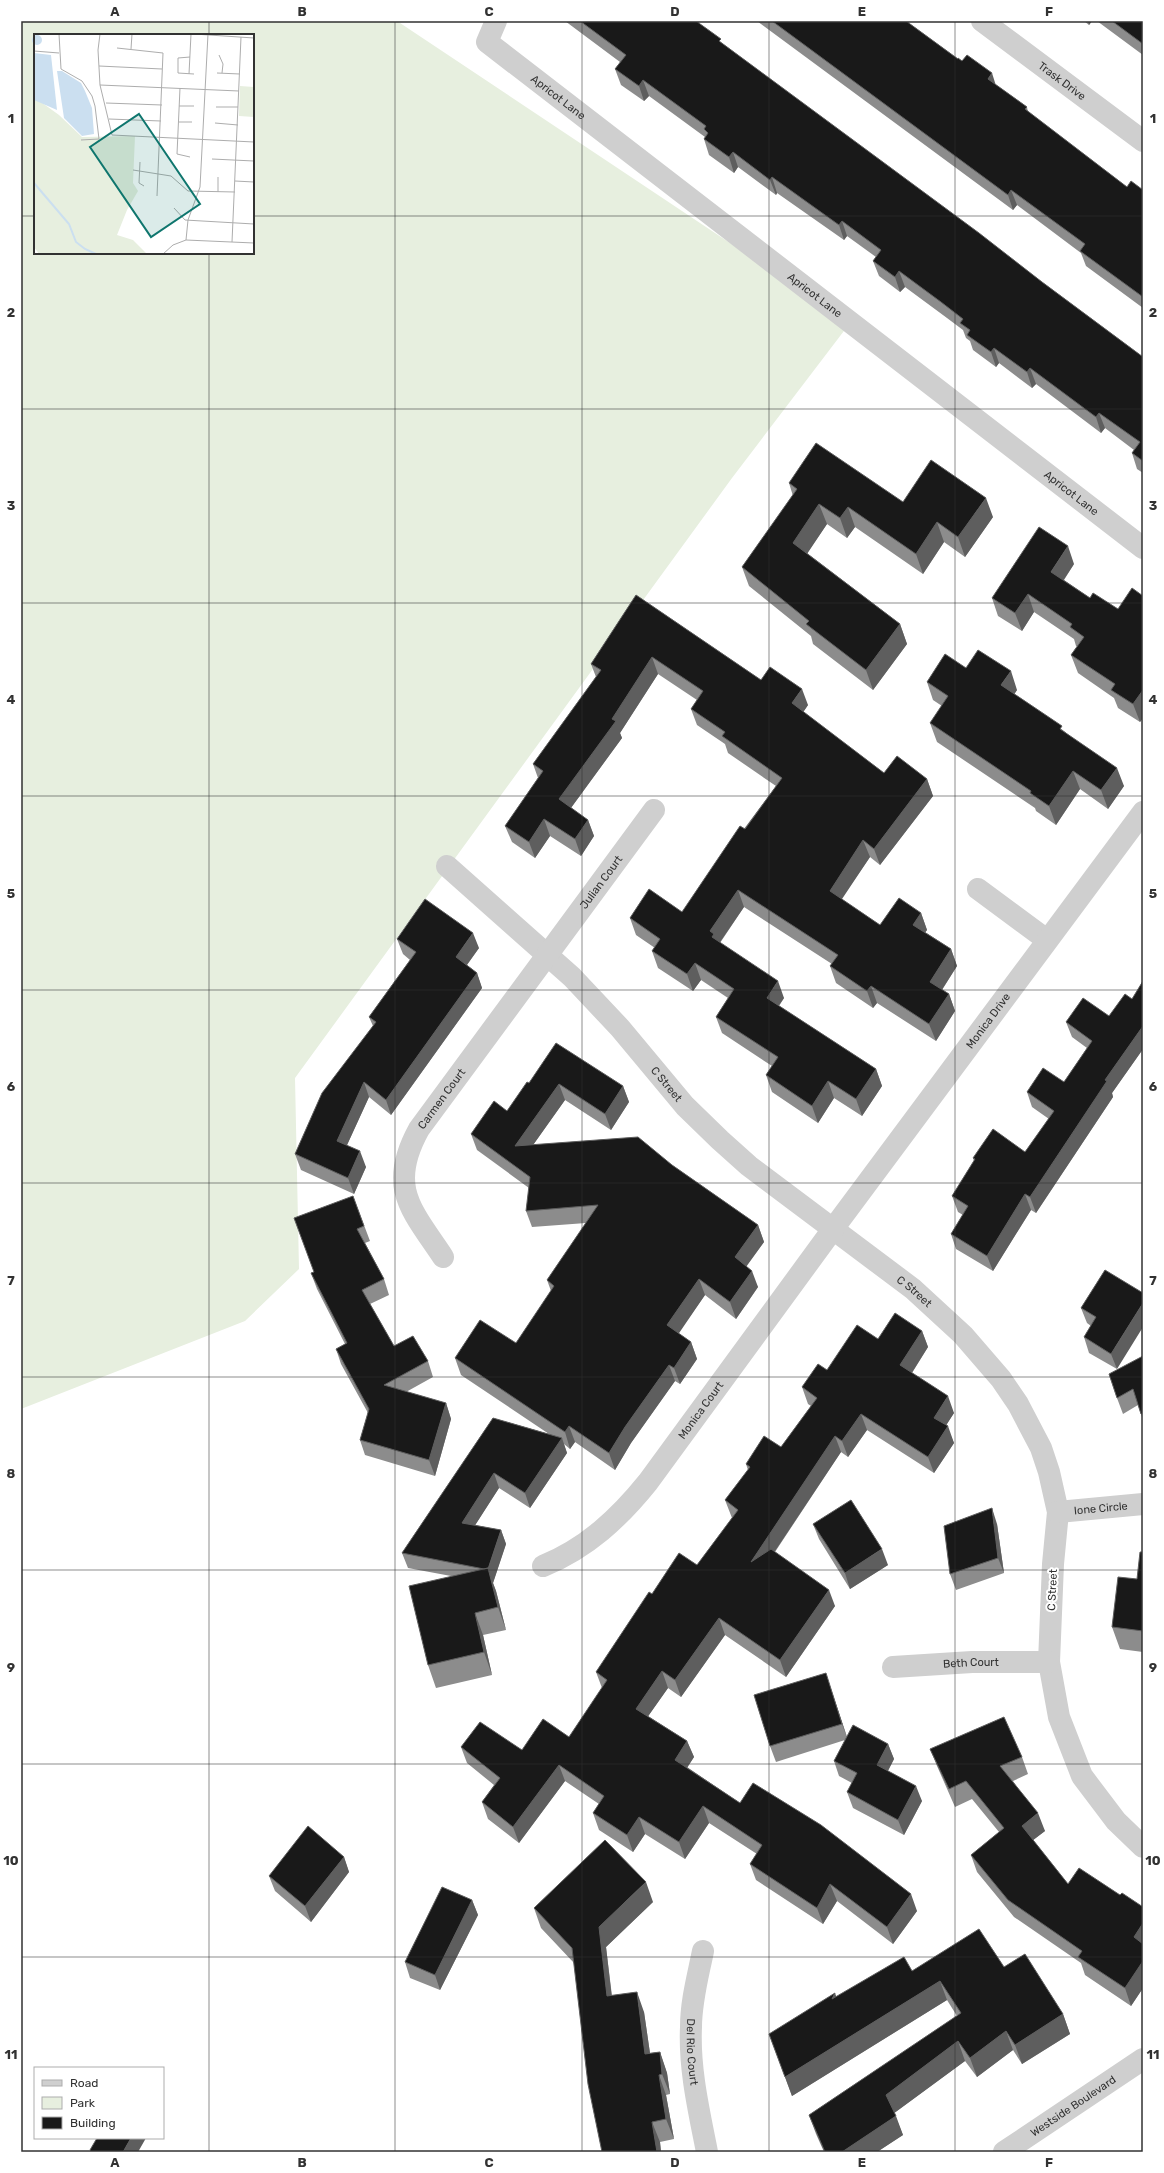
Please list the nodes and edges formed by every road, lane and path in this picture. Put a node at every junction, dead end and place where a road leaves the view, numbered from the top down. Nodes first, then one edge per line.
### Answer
1 (496, 21) edge
2 (982, 21) edge
3 (1143, 141) edge
4 (1143, 548) edge
5 (654, 810) dead end
6 (1143, 812) edge
7 (447, 866) dead end
8 (978, 889) dead end
9 (1048, 940) junction
10 (548, 954) junction
11 (833, 1229) junction
12 (443, 1257) dead end
13 (1143, 1504) edge
14 (1058, 1512) junction
15 (543, 1566) dead end
16 (1048, 1662) junction
17 (893, 1667) dead end
18 (1143, 1847) edge
19 (703, 1951) dead end
20 (1143, 2059) edge
21 (707, 2152) edge
22 (1004, 2152) edge

1 - 4 street, Apricot Lane
2 - 3 street, Trask Drive
5 - 10 street, Julian Court
6 - 9 street, Monica Drive
7 - 10 street, C Street
8 - 9 street
9 - 11 street, Monica Drive
10 - 11 street, C Street
10 - 12 street, Carmen Court
11 - 14 street, C Street
11 - 15 street, Monica Court
13 - 14 street, Ione Circle
14 - 16 street, C Street
16 - 17 street, Beth Court
16 - 18 street, C Street
19 - 21 street, Del Rio Court
20 - 22 street, Westside Boulevard

